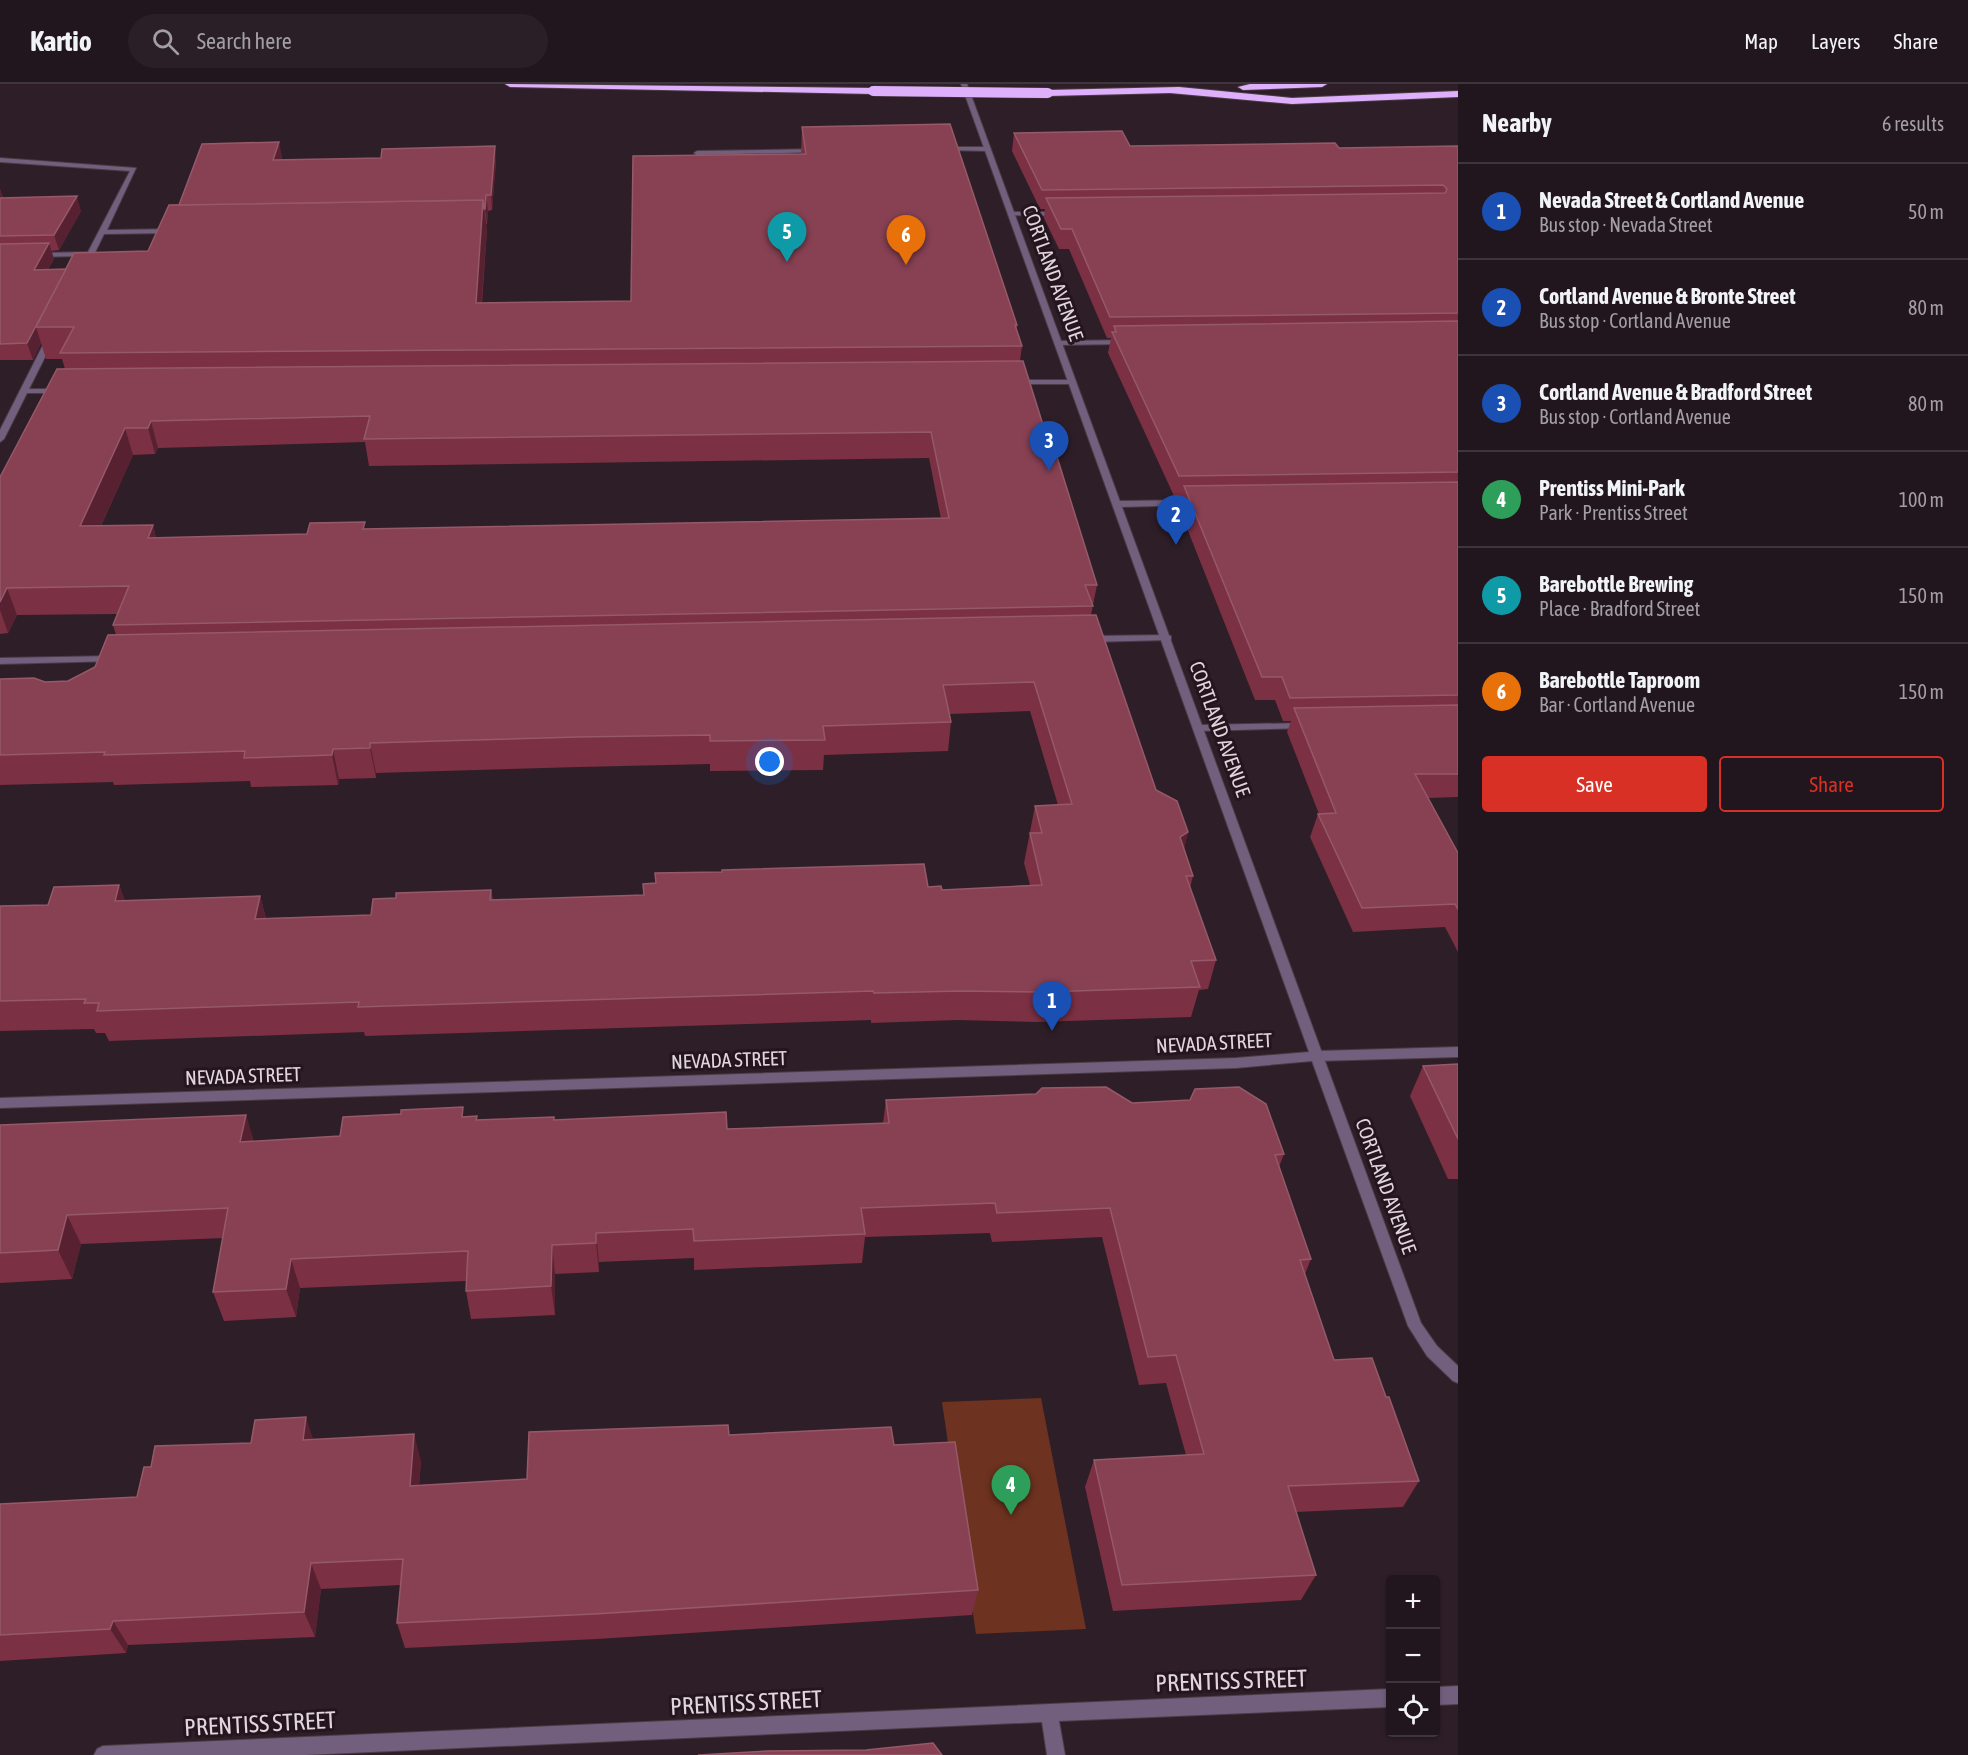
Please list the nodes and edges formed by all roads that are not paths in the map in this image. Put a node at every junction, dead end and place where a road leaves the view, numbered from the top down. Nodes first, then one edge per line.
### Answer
1 (510, 84) edge
2 (964, 84) edge
3 (1322, 84) edge
4 (1168, 90) junction
5 (1458, 94) edge
6 (987, 148) junction
7 (931, 150) edge
8 (825, 151) edge
9 (697, 153) edge
10 (0, 160) edge
11 (1010, 214) junction
12 (1071, 214) edge
13 (186, 231) edge
14 (102, 232) junction
15 (90, 254) junction
16 (22, 255) edge
17 (80, 275) edge
18 (55, 328) edge
19 (1135, 342) edge
20 (1058, 343) junction
21 (1003, 382) edge
22 (1072, 382) junction
23 (73, 390) edge
24 (25, 391) junction
25 (0, 439) edge
26 (1210, 503) edge
27 (1119, 504) junction
28 (1167, 638) junction
29 (1079, 640) edge
30 (120, 659) edge
31 (0, 661) edge
32 (1321, 726) edge
33 (1200, 728) junction
34 (1458, 1052) edge
35 (1318, 1056) junction
36 (0, 1103) edge
37 (1458, 1376) edge
38 (1458, 1695) edge
39 (1440, 1696) edge
40 (1386, 1698) edge
41 (1049, 1713) junction
42 (103, 1755) edge
43 (1056, 1755) edge

1 - 4 highway, bridge
2 - 6 street, CORTLAND AVENUE
3 - 4 highway
4 - 5 highway
6 - 7 street
6 - 11 street, CORTLAND AVENUE
8 - 9 street
10 - 14 street
11 - 12 street
11 - 20 street, CORTLAND AVENUE
13 - 14 street
14 - 15 street
15 - 16 street
15 - 17 street
18 - 24 street
19 - 20 street
20 - 22 street, CORTLAND AVENUE
21 - 22 street
22 - 27 street, CORTLAND AVENUE
23 - 24 street
24 - 25 street
26 - 27 street
27 - 28 street, CORTLAND AVENUE
28 - 29 street
28 - 33 street, CORTLAND AVENUE
30 - 31 street
32 - 33 street
33 - 35 street, CORTLAND AVENUE
34 - 35 street, NEVADA STREET
35 - 36 street, NEVADA STREET
35 - 37 street, CORTLAND AVENUE
38 - 39 street
40 - 41 street, PRENTISS STREET
41 - 42 street, PRENTISS STREET
41 - 43 street

